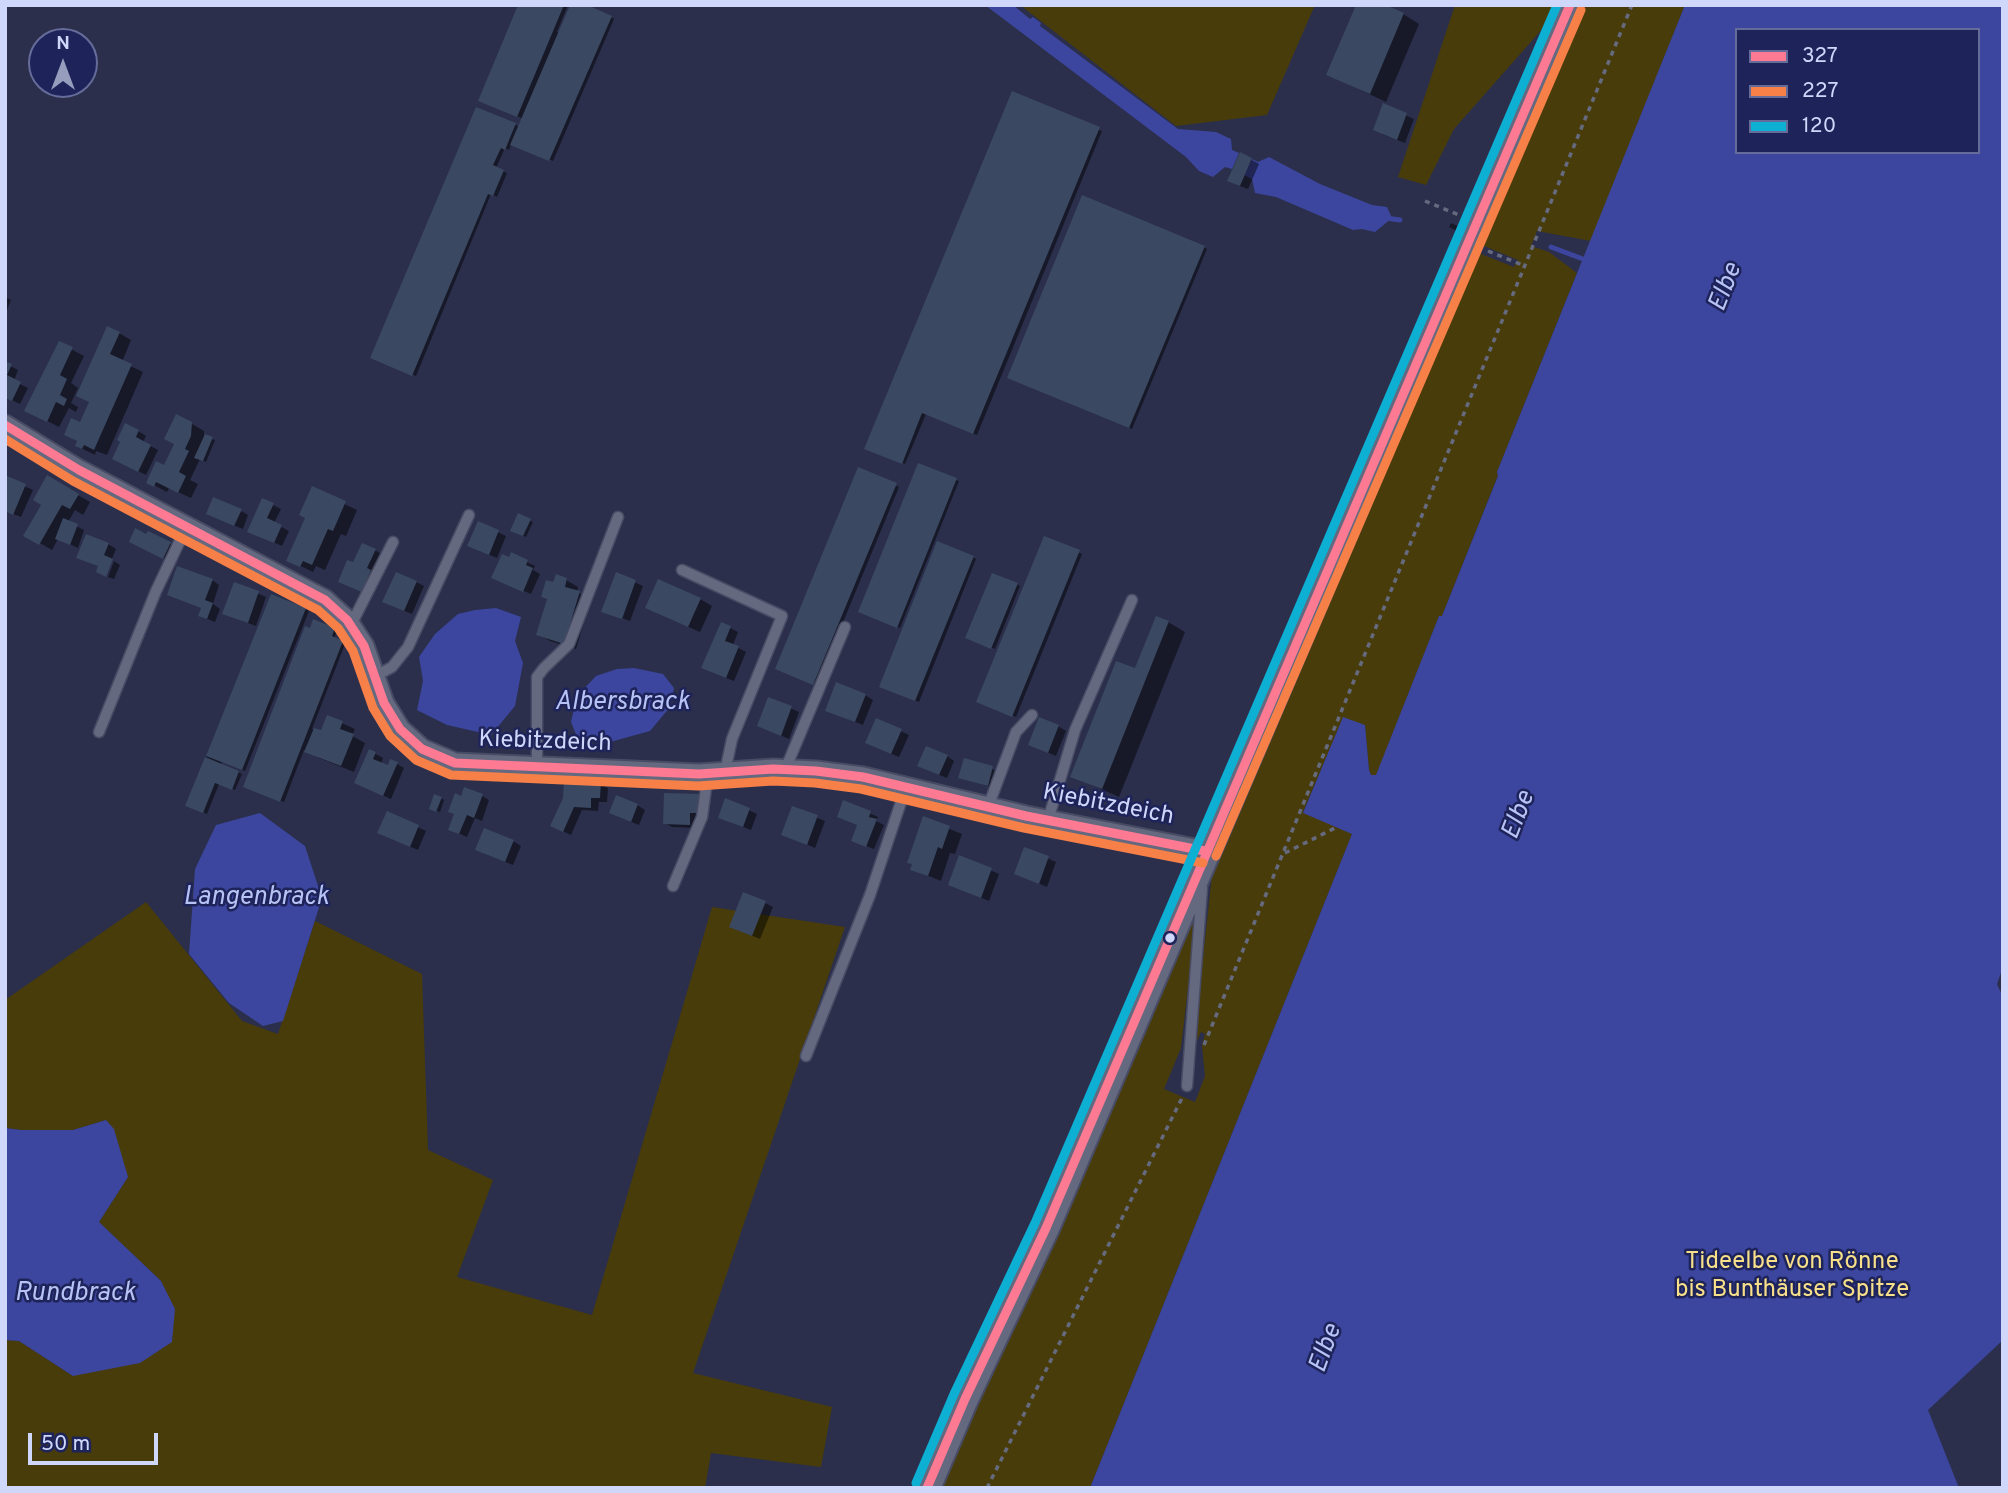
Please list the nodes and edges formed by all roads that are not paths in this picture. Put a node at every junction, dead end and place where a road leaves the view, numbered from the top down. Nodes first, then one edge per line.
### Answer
1 (1570, 5) edge
2 (5, 425) edge
3 (469, 515) dead end
4 (618, 517) dead end
5 (186, 528) junction
6 (393, 542) dead end
7 (682, 570) dead end
8 (1132, 600) dead end
9 (351, 625) junction
10 (845, 627) dead end
11 (374, 677) junction
12 (1032, 715) dead end
13 (99, 732) dead end
14 (537, 767) junction
15 (785, 770) junction
16 (717, 773) junction
17 (906, 787) junction
18 (988, 807) junction
19 (1048, 820) junction
20 (1205, 852) junction
21 (673, 886) dead end
22 (806, 1056) dead end
23 (1187, 1086) road end
24 (927, 1488) edge

1 - 20 street
2 - 5 street, Kiebitzdeich
3 - 11 lane
4 - 14 lane
5 - 9 street, Kiebitzdeich
5 - 13 lane
6 - 9 lane
7 - 16 lane
8 - 19 lane
9 - 11 street, Kiebitzdeich
10 - 15 lane
11 - 14 street, Kiebitzdeich
12 - 18 lane
14 - 16 street, Kiebitzdeich
15 - 16 street, Kiebitzdeich
15 - 17 street, Kiebitzdeich
16 - 21 lane
17 - 18 street, Kiebitzdeich
17 - 22 lane
18 - 19 street, Kiebitzdeich
19 - 20 street, Kiebitzdeich
20 - 23 lane
20 - 24 street

